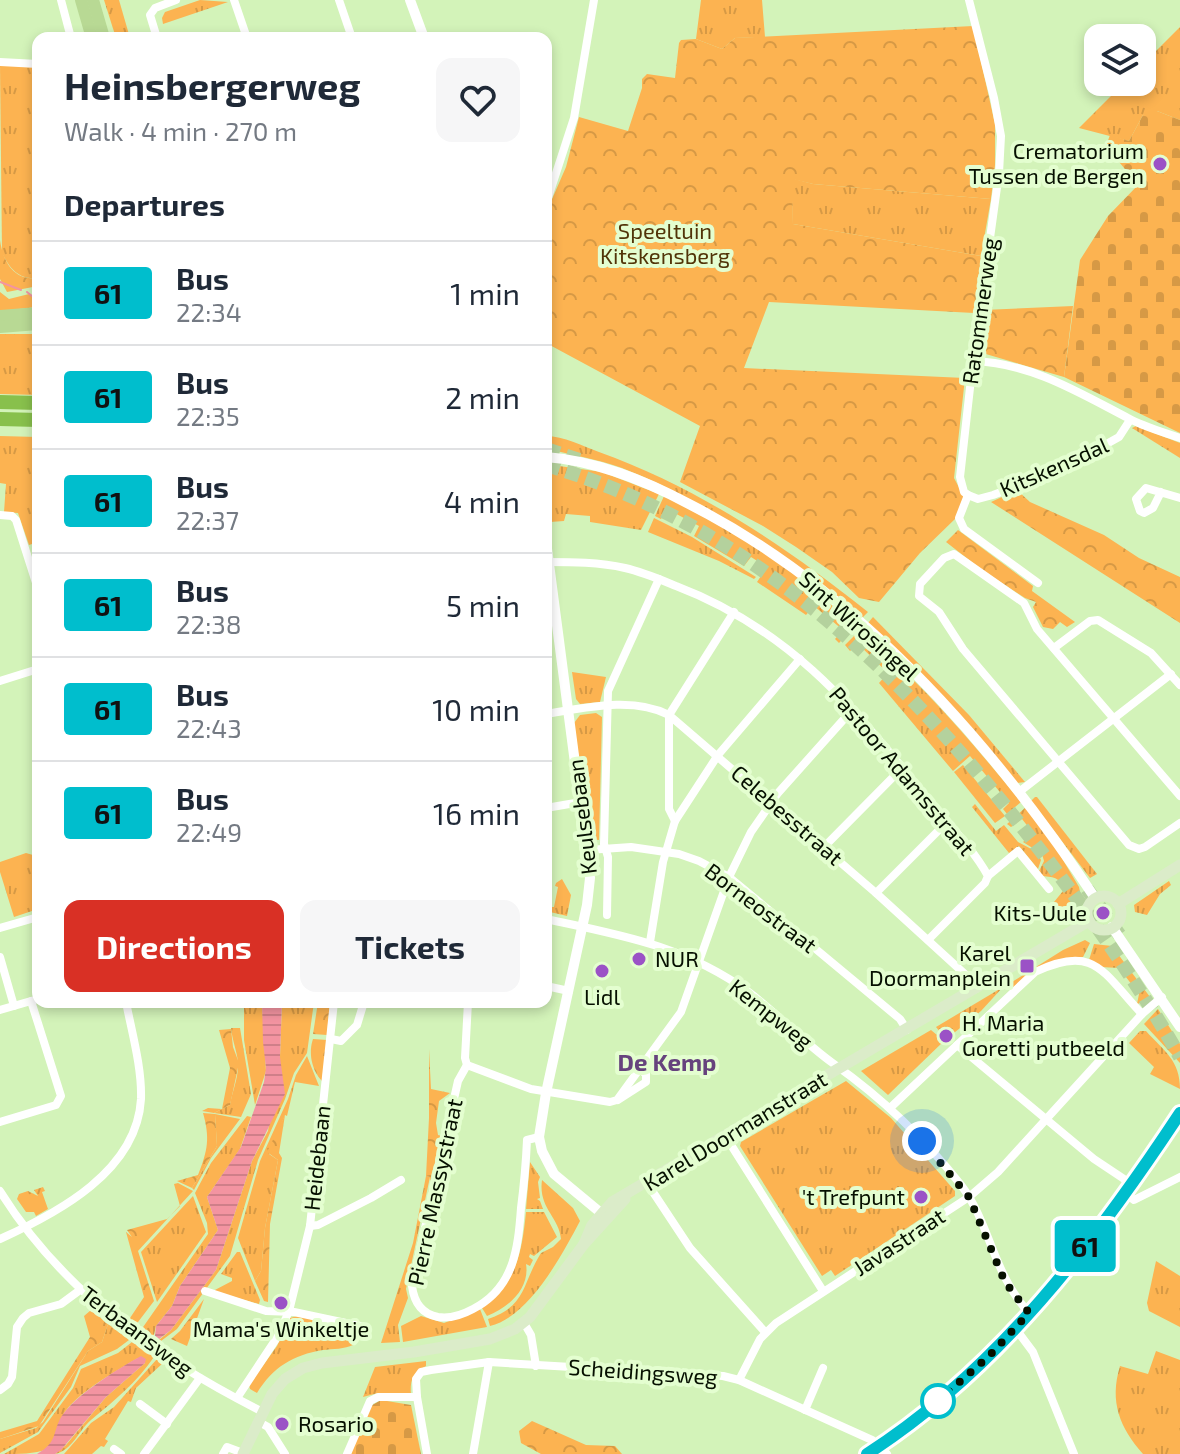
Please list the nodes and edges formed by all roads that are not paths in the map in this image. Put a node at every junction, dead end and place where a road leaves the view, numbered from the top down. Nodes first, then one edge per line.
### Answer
1 (61, 0) edge
2 (81, 0) edge
3 (93, 0) edge
4 (176, 0) edge
5 (234, 0) edge
6 (339, 0) edge
7 (410, 0) edge
8 (594, 0) edge
9 (969, 0) edge
10 (69, 32) edge
11 (90, 32) edge
12 (102, 32) edge
13 (156, 32) edge
14 (245, 32) edge
15 (350, 32) edge
16 (422, 32) edge
17 (0, 62) edge
18 (32, 64) edge
19 (552, 188) edge
20 (32, 313) edge
21 (0, 316) edge
22 (32, 324) edge
23 (0, 327) edge
24 (973, 361) junction
25 (0, 402) edge
26 (32, 403) edge
27 (0, 419) edge
28 (32, 420) edge
29 (1130, 420) junction
30 (1180, 438) edge
31 (552, 458) edge
32 (1161, 492) dead end
33 (968, 495) junction
34 (1180, 498) edge
35 (0, 515) edge
36 (32, 549) edge
37 (27, 551) junction
38 (552, 562) edge
39 (32, 568) edge
40 (659, 579) junction
41 (1038, 583) dead end
42 (552, 591) edge
43 (734, 612) junction
44 (1054, 648) junction
45 (800, 659) junction
46 (32, 671) edge
47 (1171, 674) junction
48 (0, 681) edge
49 (1180, 685) edge
50 (606, 706) junction
51 (853, 709) junction
52 (569, 712) junction
53 (552, 713) edge
54 (669, 715) junction
55 (1116, 719) junction
56 (718, 755) junction
57 (1060, 762) junction
58 (902, 768) junction
59 (1019, 792) junction
60 (1180, 796) edge
61 (581, 802) junction
62 (771, 802) junction
63 (552, 807) edge
64 (675, 821) junction
65 (946, 823) junction
66 (1180, 823) edge
67 (824, 847) junction
68 (605, 848) junction
69 (588, 850) junction
70 (666, 852) junction
71 (1180, 865) edge
72 (729, 877) junction
73 (987, 878) junction
74 (1049, 889) dead end
75 (876, 893) junction
76 (1095, 898) junction
77 (1118, 904) junction
78 (607, 915) dead end
79 (32, 919) edge
80 (552, 920) edge
81 (1089, 921) junction
82 (583, 926) junction
83 (1112, 927) junction
84 (0, 928) edge
85 (928, 940) junction
86 (650, 942) junction
87 (0, 957) edge
88 (700, 963) junction
89 (552, 987) edge
90 (976, 989) junction
91 (569, 991) junction
92 (1162, 997) junction
93 (32, 1001) edge
94 (14, 1006) junction
95 (37, 1008) edge
96 (127, 1008) edge
97 (334, 1008) edge
98 (362, 1008) edge
99 (468, 1008) edge
100 (0, 1010) edge
101 (1142, 1014) junction
102 (1180, 1027) edge
103 (907, 1030) junction
104 (331, 1039) junction
105 (957, 1045) junction
106 (467, 1065) junction
107 (841, 1068) junction
108 (639, 1069) junction
109 (546, 1093) junction
110 (617, 1100) junction
111 (890, 1108) junction
112 (1180, 1113) edge
113 (1048, 1119) junction
114 (0, 1122) edge
115 (539, 1137) junction
116 (726, 1137) junction
117 (1180, 1177) edge
118 (401, 1180) dead end
119 (647, 1183) junction
120 (1130, 1189) junction
121 (0, 1191) edge
122 (969, 1197) junction
123 (604, 1215) junction
124 (310, 1226) junction
125 (25, 1228) junction
126 (0, 1239) edge
127 (80, 1290) junction
128 (205, 1291) dead end
129 (823, 1291) junction
130 (289, 1311) junction
131 (1029, 1313) junction
132 (431, 1315) joint
133 (524, 1323) junction
134 (360, 1326) dead end
135 (1015, 1328) junction
136 (765, 1332) junction
137 (489, 1362) junction
138 (536, 1366) junction
139 (823, 1368) dead end
140 (200, 1378) junction
141 (739, 1380) junction
142 (0, 1390) edge
143 (417, 1397) junction
144 (237, 1398) junction
145 (140, 1404) dead end
146 (805, 1410) junction
147 (261, 1417) junction
148 (167, 1424) junction
149 (884, 1450) edge
150 (144, 1454) edge
151 (223, 1454) edge
152 (243, 1454) edge
153 (285, 1454) edge
154 (347, 1454) edge
155 (427, 1454) edge
156 (473, 1454) edge
157 (867, 1454) edge
158 (1074, 1454) edge

1 - 10 street
2 - 11 main road
3 - 12 main road
4 - 13 street
5 - 14 street
6 - 15 street
7 - 16 street
8 - 19 street
9 - 24 street, Ratommerweg
17 - 18 street
20 - 21 main road
22 - 23 main road
24 - 29 street, Kitskensdal
24 - 33 street, Ratommerweg
25 - 26 highway
27 - 28 highway
29 - 30 street, Kitskensdal
29 - 33 street, Kitskensdal
31 - 59 street, Sint Wirosingel
32 - 34 street
33 - 41 street, Ratommerweg
35 - 37 street
36 - 37 street
37 - 39 street
38 - 40 street, Pastoor Adamsstraat
40 - 43 street, Pastoor Adamsstraat
40 - 50 street, Keulsebaan
42 - 52 street, Keulsebaan
43 - 45 street, Pastoor Adamsstraat
43 - 54 street
44 - 47 street
44 - 55 street
44 - 57 street
45 - 51 street, Pastoor Adamsstraat
45 - 56 street
46 - 48 street
47 - 49 street
47 - 55 street
50 - 52 street, Celebesstraat
50 - 54 street, Celebesstraat
50 - 68 street, Keulsebaan
51 - 58 street, Pastoor Adamsstraat
51 - 62 street
52 - 53 street, Celebesstraat
52 - 61 street, Keulsebaan
54 - 56 street, Celebesstraat
54 - 64 street
55 - 57 street
55 - 60 street
56 - 62 street, Celebesstraat
56 - 64 street
57 - 59 street
57 - 66 street
58 - 65 street, Pastoor Adamsstraat
58 - 67 street
59 - 76 street, Sint Wirosingel
61 - 63 street
61 - 69 street, Keulsebaan
62 - 67 street, Celebesstraat
62 - 72 street
64 - 70 street
65 - 73 street, Pastoor Adamsstraat
65 - 75 street
67 - 75 street, Celebesstraat
68 - 69 street, Borneostraat
68 - 70 street, Borneostraat
68 - 78 street, Keulsebaan
69 - 82 street, Keulsebaan
70 - 72 street, Borneostraat
70 - 86 street
71 - 77 main road
72 - 88 street
72 - 103 street, Borneostraat
73 - 74 street
73 - 85 street
75 - 85 street, Celebesstraat
76 - 77 main road
76 - 81 main road
77 - 83 main road
79 - 84 street
80 - 82 street, Kempweg
81 - 83 main road
81 - 90 main road
82 - 86 street, Kempweg
82 - 91 street, Keulsebaan
83 - 92 street
85 - 90 street, Celebesstraat
86 - 88 street, Kempweg
87 - 94 street
88 - 107 street, Kempweg
88 - 108 street
89 - 91 street
90 - 103 main road
91 - 109 street, Keulsebaan
92 - 101 street, Javastraat
92 - 102 street
93 - 94 street
94 - 100 street
95 - 114 street
96 - 125 street
97 - 104 street, Heidebaan
98 - 104 street
99 - 106 street
101 - 105 street
101 - 113 street, Javastraat
103 - 107 main road
104 - 124 street, Heidebaan
105 - 111 street
105 - 113 street
106 - 109 street
106 - 132 street, Pierre Massystraat
107 - 111 street, Kempweg
107 - 116 main road, Karel Doormanstraat
108 - 110 street
108 - 110 street
109 - 110 street
109 - 115 street, Keulsebaan
111 - 122 street, Kempweg
112 - 120 street
113 - 120 street
113 - 122 street, Javastraat
115 - 123 street
115 - 132 street, Keulsebaan
116 - 119 main road, Karel Doormanstraat
116 - 129 street
117 - 120 street
118 - 124 street
119 - 123 main road, Karel Doormanstraat
119 - 136 street
120 - 131 street
121 - 125 street, Terbaansweg
122 - 129 street, Javastraat
122 - 131 street, Kempweg
123 - 133 main road, Karel Doormanstraat
124 - 130 street, Heidebaan
125 - 126 street
125 - 127 street, Terbaansweg
127 - 140 street, Terbaansweg
127 - 142 street
128 - 130 street
129 - 136 street, Javastraat
130 - 134 street
130 - 144 street, Heidebaan
131 - 135 street
133 - 138 street, Scheidingsweg
133 - 147 main road, Karel Doormanstraat
135 - 149 street
135 - 158 street
136 - 141 street, Javastraat
137 - 138 street, Scheidingsweg
137 - 143 street, Scheidingsweg
137 - 156 street
138 - 141 street, Scheidingsweg
139 - 146 street
140 - 144 street, Terbaansweg
140 - 148 street
141 - 146 street, Scheidingsweg
143 - 154 street
143 - 155 street
144 - 147 street, Terbaansweg
145 - 148 street
146 - 149 street, Scheidingsweg
147 - 152 main road, Karel Doormanstraat
147 - 153 street
148 - 150 street
149 - 157 street
151 - 152 street

